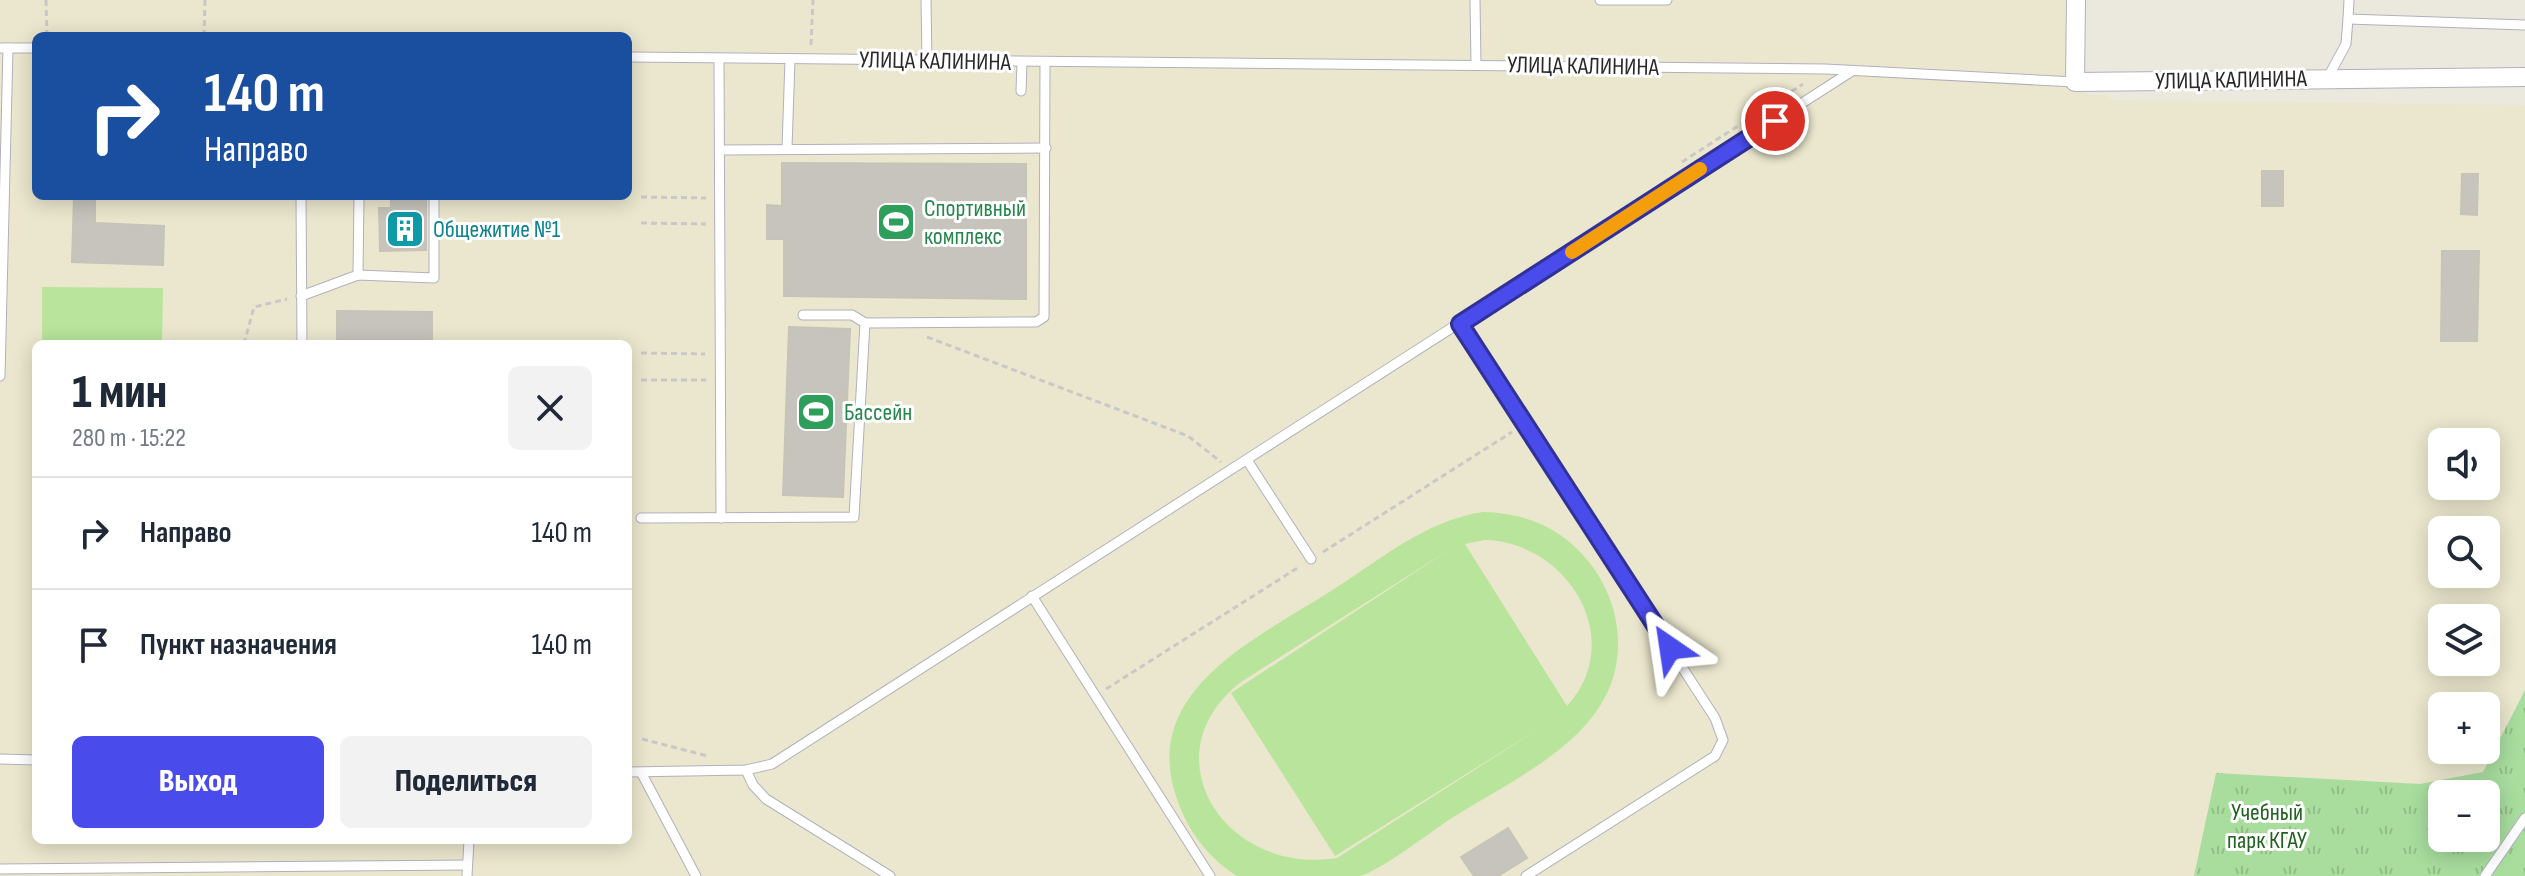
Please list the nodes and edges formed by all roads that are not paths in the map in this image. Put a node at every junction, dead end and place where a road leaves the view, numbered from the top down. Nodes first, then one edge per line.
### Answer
1 (926, 0) edge
2 (1475, 0) edge
3 (1600, 0) edge
4 (1667, 0) edge
5 (2076, 0) edge
6 (2349, 0) edge
7 (2348, 19) junction
8 (2525, 25) edge
9 (4, 48) edge
10 (32, 48) edge
11 (632, 57) edge
12 (719, 59) junction
13 (790, 60) junction
14 (927, 60) junction
15 (1022, 62) junction
16 (1045, 62) junction
17 (1476, 64) junction
18 (1853, 71) junction
19 (2525, 77) edge
20 (2327, 79) junction
21 (2075, 82) junction
22 (1021, 91) dead end
23 (787, 148) junction
24 (1046, 148) junction
25 (721, 150) junction
26 (301, 200) edge
27 (359, 200) edge
28 (434, 200) edge
29 (358, 275) junction
30 (301, 296) junction
31 (803, 315) dead end
32 (865, 323) junction
33 (1460, 324) junction
34 (302, 340) edge
35 (0, 376) edge
36 (1247, 460) junction
37 (641, 518) dead end
38 (721, 518) junction
39 (1311, 559) dead end
40 (1032, 596) junction
41 (0, 759) edge
42 (32, 760) edge
43 (746, 770) junction
44 (632, 773) edge
45 (642, 774) junction
46 (2525, 818) edge
47 (469, 844) edge
48 (467, 865) junction
49 (0, 869) edge
50 (117, 872) edge
51 (467, 876) edge
52 (696, 876) edge
53 (890, 876) edge
54 (1210, 876) edge
55 (1526, 876) edge
56 (2485, 876) edge

1 - 14 lane
2 - 17 lane
3 - 4 lane
5 - 21 street
6 - 7 lane
7 - 8 lane
7 - 20 lane
9 - 10 lane
9 - 35 lane
11 - 12 lane, УЛИЦА КАЛИНИНА
12 - 13 lane, УЛИЦА КАЛИНИНА
12 - 25 lane
13 - 14 lane, УЛИЦА КАЛИНИНА
13 - 23 lane
14 - 15 lane, УЛИЦА КАЛИНИНА
15 - 16 lane, УЛИЦА КАЛИНИНА
15 - 22 lane
16 - 17 lane, УЛИЦА КАЛИНИНА
16 - 24 lane
17 - 18 lane, УЛИЦА КАЛИНИНА
18 - 21 lane, УЛИЦА КАЛИНИНА
18 - 33 lane
19 - 20 street, УЛИЦА КАЛИНИНА
20 - 21 street, УЛИЦА КАЛИНИНА
23 - 24 lane
23 - 25 lane
24 - 32 lane
25 - 38 lane
26 - 30 lane
27 - 29 lane
28 - 29 lane
29 - 30 lane
30 - 34 lane
31 - 32 lane
32 - 38 lane
33 - 36 lane
33 - 55 lane
36 - 39 lane
36 - 40 lane
37 - 38 lane
40 - 43 lane
40 - 54 lane
41 - 42 lane
43 - 45 lane
43 - 53 lane
44 - 45 lane
45 - 52 lane
46 - 56 lane
47 - 48 lane
48 - 50 lane
48 - 51 lane
49 - 50 lane

